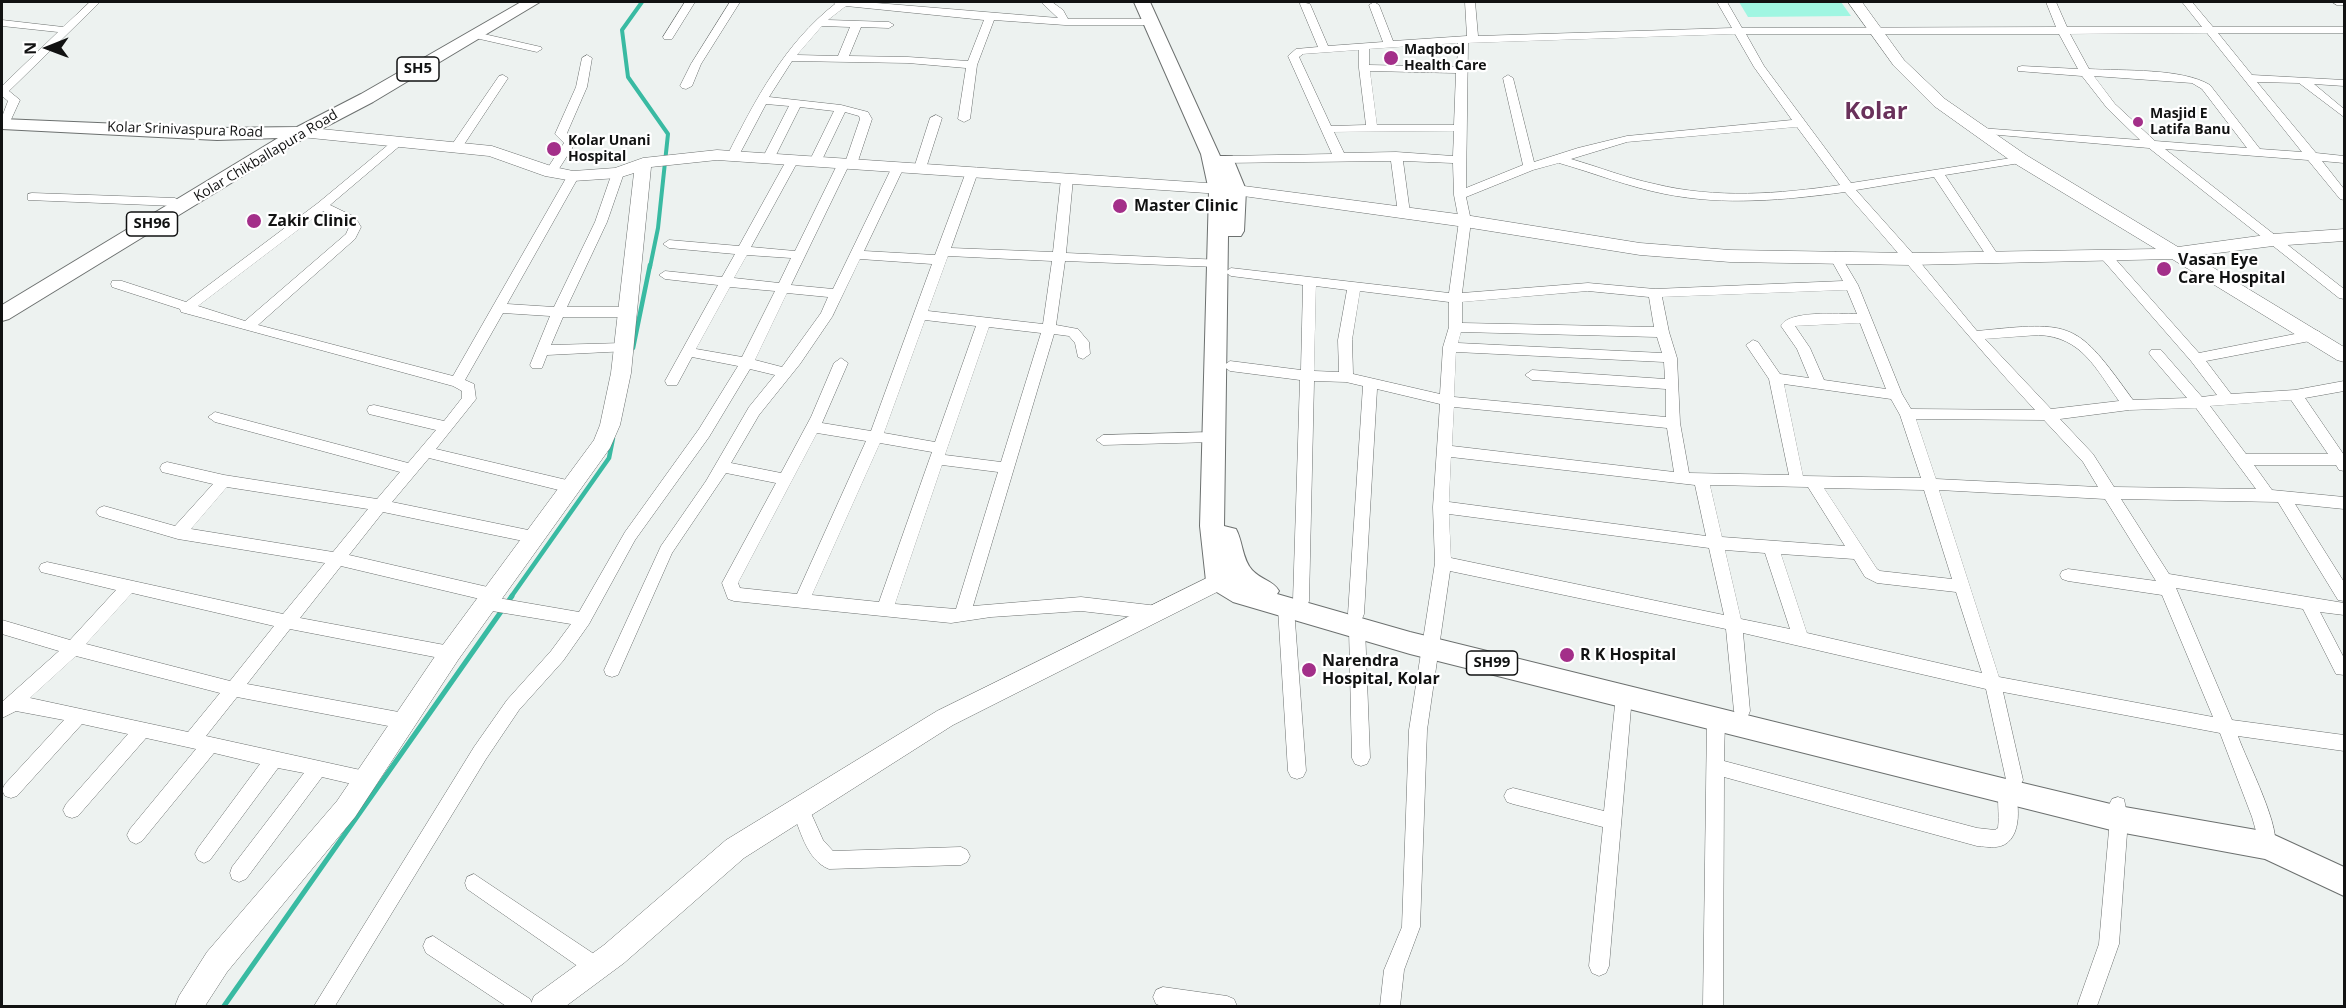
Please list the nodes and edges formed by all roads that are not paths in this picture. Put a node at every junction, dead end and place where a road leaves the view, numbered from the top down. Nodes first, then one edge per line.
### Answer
1 (95, 2) edge
2 (519, 2) edge
3 (532, 2) edge
4 (690, 2) edge
5 (718, 2) edge
6 (734, 2) edge
7 (838, 2) edge
8 (845, 2) edge
9 (1050, 2) edge
10 (1062, 2) edge
11 (1470, 2) edge
12 (1722, 2) edge
13 (1855, 2) edge
14 (2051, 2) edge
15 (2187, 2) edge
16 (2337, 2) edge
17 (2344, 2) edge
18 (1305, 3) dead end
19 (1374, 5) dead end
20 (1149, 8) edge
21 (990, 18) junction
22 (1065, 22) junction
23 (2, 23) edge
24 (818, 23) junction
25 (857, 24) junction
26 (889, 25) dead end
27 (1874, 29) junction
28 (65, 30) junction
29 (2062, 30) junction
30 (2211, 30) junction
31 (2344, 30) edge
32 (475, 35) junction
33 (1740, 35) junction
34 (668, 37) dead end
35 (1468, 40) junction
36 (1389, 44) junction
37 (1364, 45) junction
38 (1324, 48) junction
39 (1521, 48) dead end
40 (537, 49) dead end
41 (587, 58) dead end
42 (789, 58) junction
43 (842, 59) junction
44 (972, 65) junction
45 (1364, 68) junction
46 (2022, 69) dead end
47 (1463, 70) junction
48 (2087, 73) junction
49 (503, 78) dead end
50 (1508, 78) dead end
51 (2248, 78) junction
52 (2302, 80) junction
53 (2344, 83) edge
54 (686, 86) dead end
55 (2, 92) edge
56 (761, 99) junction
57 (796, 103) junction
58 (841, 108) junction
59 (2344, 114) edge
60 (936, 118) dead end
61 (963, 119) dead end
62 (1799, 123) junction
63 (2, 124) edge
64 (1372, 127) junction
65 (1462, 128) junction
66 (1327, 129) junction
67 (1980, 131) junction
68 (294, 132) junction
69 (398, 142) junction
70 (2152, 144) junction
71 (457, 146) junction
72 (2256, 152) junction
73 (1339, 155) junction
74 (733, 156) junction
75 (1396, 156) junction
76 (2312, 157) junction
77 (768, 159) junction
78 (1559, 159) junction
79 (2020, 159) junction
80 (2344, 159) edge
81 (1224, 160) junction
82 (1459, 160) junction
83 (792, 162) junction
84 (815, 162) junction
85 (647, 163) junction
86 (847, 164) junction
87 (898, 167) junction
88 (1529, 167) junction
89 (920, 168) junction
90 (551, 172) junction
91 (972, 172) junction
92 (618, 173) junction
93 (1938, 173) junction
94 (573, 176) junction
95 (1067, 179) junction
96 (1849, 189) junction
97 (1227, 190) junction
98 (1460, 195) junction
99 (2344, 196) edge
100 (32, 197) dead end
101 (175, 202) junction
102 (322, 206) junction
103 (1404, 213) junction
104 (1465, 221) junction
105 (2344, 235) edge
106 (2274, 240) junction
107 (669, 244) dead end
108 (744, 250) junction
109 (2177, 254) junction
110 (799, 255) junction
111 (855, 255) junction
112 (942, 256) junction
113 (1835, 256) junction
114 (2106, 256) junction
115 (1059, 257) junction
116 (1994, 258) junction
117 (1911, 259) junction
118 (1224, 268) junction
119 (665, 275) dead end
120 (1310, 281) junction
121 (726, 282) junction
122 (117, 284) dead end
123 (1852, 285) junction
124 (1354, 286) junction
125 (782, 290) junction
126 (1655, 293) junction
127 (837, 294) junction
128 (2344, 295) edge
129 (1455, 298) junction
130 (2, 303) edge
131 (500, 308) junction
132 (186, 309) junction
133 (558, 312) junction
134 (627, 312) junction
135 (2, 314) edge
136 (922, 315) junction
137 (1866, 318) junction
138 (984, 322) junction
139 (247, 327) junction
140 (1456, 327) junction
141 (1049, 328) junction
142 (1662, 332) junction
143 (1974, 336) junction
144 (2315, 336) junction
145 (1753, 345) dead end
146 (1450, 347) junction
147 (623, 348) junction
148 (542, 350) junction
149 (688, 352) junction
150 (2156, 353) dead end
151 (1083, 354) dead end
152 (2344, 355) edge
153 (1670, 358) junction
154 (2196, 358) junction
155 (747, 363) junction
156 (841, 363) dead end
157 (537, 365) dead end
158 (1230, 366) junction
159 (785, 373) junction
160 (1532, 375) dead end
161 (1309, 376) junction
162 (1346, 377) junction
163 (1776, 378) junction
164 (672, 381) dead end
165 (457, 382) junction
166 (1370, 382) junction
167 (1673, 385) junction
168 (1820, 386) junction
169 (2344, 386) edge
170 (1895, 395) junction
171 (2295, 395) junction
172 (2227, 399) junction
173 (1448, 401) junction
174 (2197, 404) junction
175 (2129, 405) junction
176 (374, 410) dead end
177 (1906, 414) junction
178 (2046, 415) junction
179 (215, 417) dead end
180 (1672, 423) junction
181 (447, 427) junction
182 (812, 427) junction
183 (876, 436) junction
184 (1214, 437) junction
185 (1103, 440) dead end
186 (426, 452) junction
187 (1446, 452) junction
188 (938, 454) junction
189 (2243, 459) junction
190 (2342, 464) edge
191 (720, 466) junction
192 (167, 468) dead end
193 (1007, 468) junction
194 (410, 469) junction
195 (784, 479) junction
196 (1683, 479) junction
197 (1701, 480) junction
198 (224, 481) junction
199 (1805, 482) junction
200 (1930, 484) junction
201 (571, 487) junction
202 (2110, 493) junction
203 (2276, 496) junction
204 (2344, 503) edge
205 (380, 505) junction
206 (1441, 507) junction
207 (104, 512) dead end
208 (178, 533) junction
209 (533, 537) junction
210 (1715, 543) junction
211 (1771, 547) junction
212 (1858, 553) junction
213 (339, 559) junction
214 (1443, 562) junction
215 (47, 568) dead end
216 (2068, 575) dead end
217 (1220, 581) junction
218 (2166, 585) junction
219 (129, 586) junction
220 (1962, 586) junction
221 (2344, 595) edge
222 (492, 601) junction
223 (801, 602) junction
224 (2307, 602) junction
225 (1293, 605) junction
226 (2344, 609) edge
227 (884, 610) junction
228 (1158, 613) junction
229 (962, 615) junction
230 (584, 619) junction
231 (1357, 621) junction
232 (288, 622) junction
233 (1734, 624) junction
234 (2, 627) edge
235 (1801, 638) junction
236 (1431, 640) junction
237 (73, 648) junction
238 (450, 653) junction
239 (2342, 669) dead end
240 (612, 670) dead end
241 (1993, 683) junction
242 (234, 689) junction
243 (1624, 696) junction
244 (7, 707) edge
245 (1742, 711) junction
246 (77, 717) junction
247 (1716, 720) junction
248 (404, 721) junction
249 (2226, 727) junction
250 (142, 731) junction
251 (191, 742) junction
252 (2344, 743) edge
253 (210, 746) junction
254 (1361, 758) dead end
255 (274, 759) junction
256 (1716, 767) junction
257 (318, 769) junction
258 (1297, 771) dead end
259 (365, 779) junction
260 (2010, 786) junction
261 (11, 790) dead end
262 (1513, 796) dead end
263 (800, 808) junction
264 (72, 810) dead end
265 (2119, 812) junction
266 (1612, 821) junction
267 (136, 835) dead end
268 (2267, 838) junction
269 (204, 854) dead end
270 (960, 856) dead end
271 (2344, 867) edge
272 (239, 873) dead end
273 (2344, 882) edge
274 (474, 884) dead end
275 (433, 946) dead end
276 (1599, 966) dead end
277 (596, 967) junction
278 (1164, 997) dead end
279 (189, 1006) edge
280 (324, 1006) edge
281 (523, 1006) edge
282 (544, 1006) edge
283 (1227, 1006) edge
284 (1390, 1006) edge
285 (1713, 1006) edge
286 (2087, 1006) edge

1 - 28 street
2 - 68 main road, SH5
3 - 32 main road, Kolar Chikballapura Road / SH5
4 - 34 street
5 - 6 street
6 - 54 street
7 - 8 street
8 - 21 street
8 - 24 street
9 - 10 street
9 - 22 street
11 - 35 street
12 - 33 street
13 - 27 street
14 - 29 street
15 - 30 street
16 - 17 street
18 - 38 street
19 - 36 street
20 - 22 street
20 - 81 main road, SH99
20 - 97 main road, SH99
21 - 22 street
21 - 44 street
23 - 28 street
24 - 25 street
24 - 42 street
25 - 26 street
25 - 43 street
27 - 29 street
27 - 33 street
27 - 67 street
28 - 55 street
29 - 30 street
29 - 48 street
30 - 31 street
30 - 51 street
32 - 40 street
32 - 68 main road, Kolar Chikballapura Road / SH5
33 - 35 street
33 - 39 street
33 - 62 street
35 - 36 street
35 - 47 street
36 - 37 street
37 - 38 street
37 - 45 street
38 - 66 street
41 - 90 street
42 - 43 street
42 - 56 street
43 - 44 street
44 - 61 street
45 - 47 street
45 - 64 street
46 - 48 street
47 - 65 street
48 - 70 street
48 - 72 street
49 - 71 street
50 - 88 street
51 - 52 street
51 - 76 street
52 - 53 street
52 - 59 street
55 - 63 street
56 - 57 street
56 - 74 street
57 - 58 street
57 - 77 street
58 - 84 street
58 - 86 street
60 - 89 street
62 - 78 street
62 - 96 street
63 - 68 main road, Kolar Srinivaspura Road / SH5
64 - 65 street
64 - 66 street
65 - 82 street
66 - 73 street
67 - 70 street
67 - 79 street
68 - 69 street
68 - 101 main road, Kolar Chikballapura Road / SH96
68 - 135 main road, Kolar Chikballapura Road / SH96
69 - 71 street
69 - 102 street
70 - 72 street
70 - 106 street
71 - 90 street
72 - 76 street
73 - 75 street
73 - 81 street
74 - 77 street
74 - 85 street
75 - 82 street
75 - 103 street
76 - 80 street
76 - 99 street
77 - 83 street
78 - 88 street
78 - 96 street
79 - 93 street
79 - 109 street
81 - 97 main road, SH99
82 - 98 street
83 - 84 street
83 - 108 street
84 - 86 street
85 - 92 street
85 - 134 street
86 - 87 street
86 - 110 street
87 - 89 street
87 - 111 street
88 - 98 street
89 - 91 street
90 - 94 street
91 - 95 street
91 - 112 street
92 - 94 street
92 - 133 street
93 - 96 street
93 - 116 street
94 - 131 street
95 - 97 street
95 - 115 street
96 - 117 street
97 - 103 street
97 - 118 main road, SH99
98 - 104 street
100 - 101 street
101 - 130 main road, Kolar Chikballapura Road / SH96
102 - 132 street
102 - 139 street
103 - 104 street
104 - 113 street
104 - 129 street
105 - 106 street
106 - 109 street
106 - 128 street
107 - 108 street
108 - 110 street
108 - 121 street
109 - 114 street
109 - 144 street
110 - 125 street
111 - 112 street
111 - 127 street
112 - 115 street
112 - 136 street
113 - 117 street
113 - 123 street
114 - 116 street
114 - 154 street
115 - 118 street
115 - 141 street
116 - 117 street
117 - 143 street
118 - 120 street
118 - 158 main road, SH99
118 - 184 main road, SH99
119 - 121 street
120 - 124 street
120 - 161 street
121 - 125 street
121 - 149 street
122 - 132 street
123 - 126 street
123 - 137 street
124 - 129 street
124 - 162 street
125 - 127 street
125 - 155 street
126 - 129 street
126 - 142 street
127 - 159 street
129 - 140 street
131 - 133 street
131 - 165 street
132 - 139 street
133 - 134 street
133 - 148 street
134 - 147 street
136 - 138 street
136 - 183 street
137 - 168 street
137 - 170 street
138 - 141 street
138 - 188 street
139 - 165 street
140 - 142 street
140 - 146 street
141 - 151 street
141 - 193 street
142 - 153 street
143 - 175 street
143 - 178 street
144 - 152 street
144 - 154 street
145 - 163 street
146 - 153 street
146 - 173 street
147 - 148 street
147 - 201 street
148 - 157 street
149 - 155 street
149 - 164 street
150 - 174 street
153 - 167 street
154 - 172 street
155 - 159 street
155 - 230 street
156 - 182 street
158 - 161 street
158 - 225 main road, SH99
159 - 191 street
160 - 167 street
161 - 162 street
161 - 225 street
162 - 166 street
163 - 168 street
163 - 199 street
165 - 181 street
166 - 173 street
166 - 231 street
167 - 180 street
168 - 170 street
169 - 171 street
170 - 177 street
171 - 172 street
171 - 190 street
172 - 174 street
173 - 180 street
173 - 187 street
174 - 175 street
174 - 189 street
175 - 178 street
176 - 181 street
177 - 178 street
177 - 200 street
178 - 202 street
179 - 194 street
180 - 196 street
181 - 186 street
182 - 183 street
182 - 195 street
183 - 188 street
183 - 223 street
184 - 185 street
184 - 217 main road, SH99
186 - 194 street
186 - 201 street
187 - 196 street
187 - 206 street
188 - 193 street
188 - 227 street
189 - 190 street
189 - 203 street
191 - 195 street
191 - 240 street
192 - 198 street
193 - 229 street
194 - 205 street
195 - 223 street
196 - 197 street
197 - 199 street
197 - 210 street
198 - 205 street
198 - 208 street
199 - 200 street
199 - 212 street
200 - 202 street
200 - 220 street
201 - 209 street
202 - 203 street
202 - 218 street
203 - 204 street
203 - 221 street
205 - 209 street
205 - 213 street
206 - 210 street
206 - 214 street
207 - 208 street
208 - 213 street
209 - 222 street
210 - 211 street
210 - 233 street
211 - 212 street
211 - 235 street
212 - 220 street
213 - 222 street
213 - 232 street
214 - 233 street
214 - 236 street
215 - 219 street
216 - 218 street
217 - 225 main road, SH99
217 - 228 street
218 - 224 street
218 - 249 street
219 - 232 street
219 - 237 street
220 - 241 street
222 - 230 street
222 - 238 street
223 - 227 street
224 - 226 street
224 - 239 street
225 - 231 main road, SH99
225 - 258 street
227 - 229 street
228 - 229 street
228 - 263 street
230 - 280 street
231 - 236 main road, SH99
231 - 254 street
232 - 238 street
232 - 242 street
233 - 235 street
233 - 245 street
234 - 237 street
235 - 241 street
236 - 243 main road, SH99
236 - 245 main road, SH99
236 - 284 street
237 - 242 street
237 - 244 street
238 - 248 street
241 - 249 street
241 - 260 street
242 - 248 street
242 - 251 street
243 - 247 main road, SH99
243 - 266 street
244 - 246 street
245 - 260 main road, SH99
246 - 250 street
246 - 261 street
247 - 256 street
247 - 260 main road, SH99
248 - 259 street
249 - 252 street
249 - 268 street
250 - 251 street
250 - 264 street
251 - 253 street
253 - 255 street
253 - 267 street
255 - 257 street
255 - 269 street
256 - 260 street
256 - 285 street
257 - 259 street
257 - 272 street
259 - 279 street
260 - 265 main road, SH99
262 - 266 street
263 - 270 street
263 - 277 street
265 - 268 main road, SH99
265 - 286 street
266 - 276 street
268 - 271 main road, SH99
268 - 273 main road, SH99
274 - 277 street
275 - 281 street
277 - 282 street
278 - 283 street

